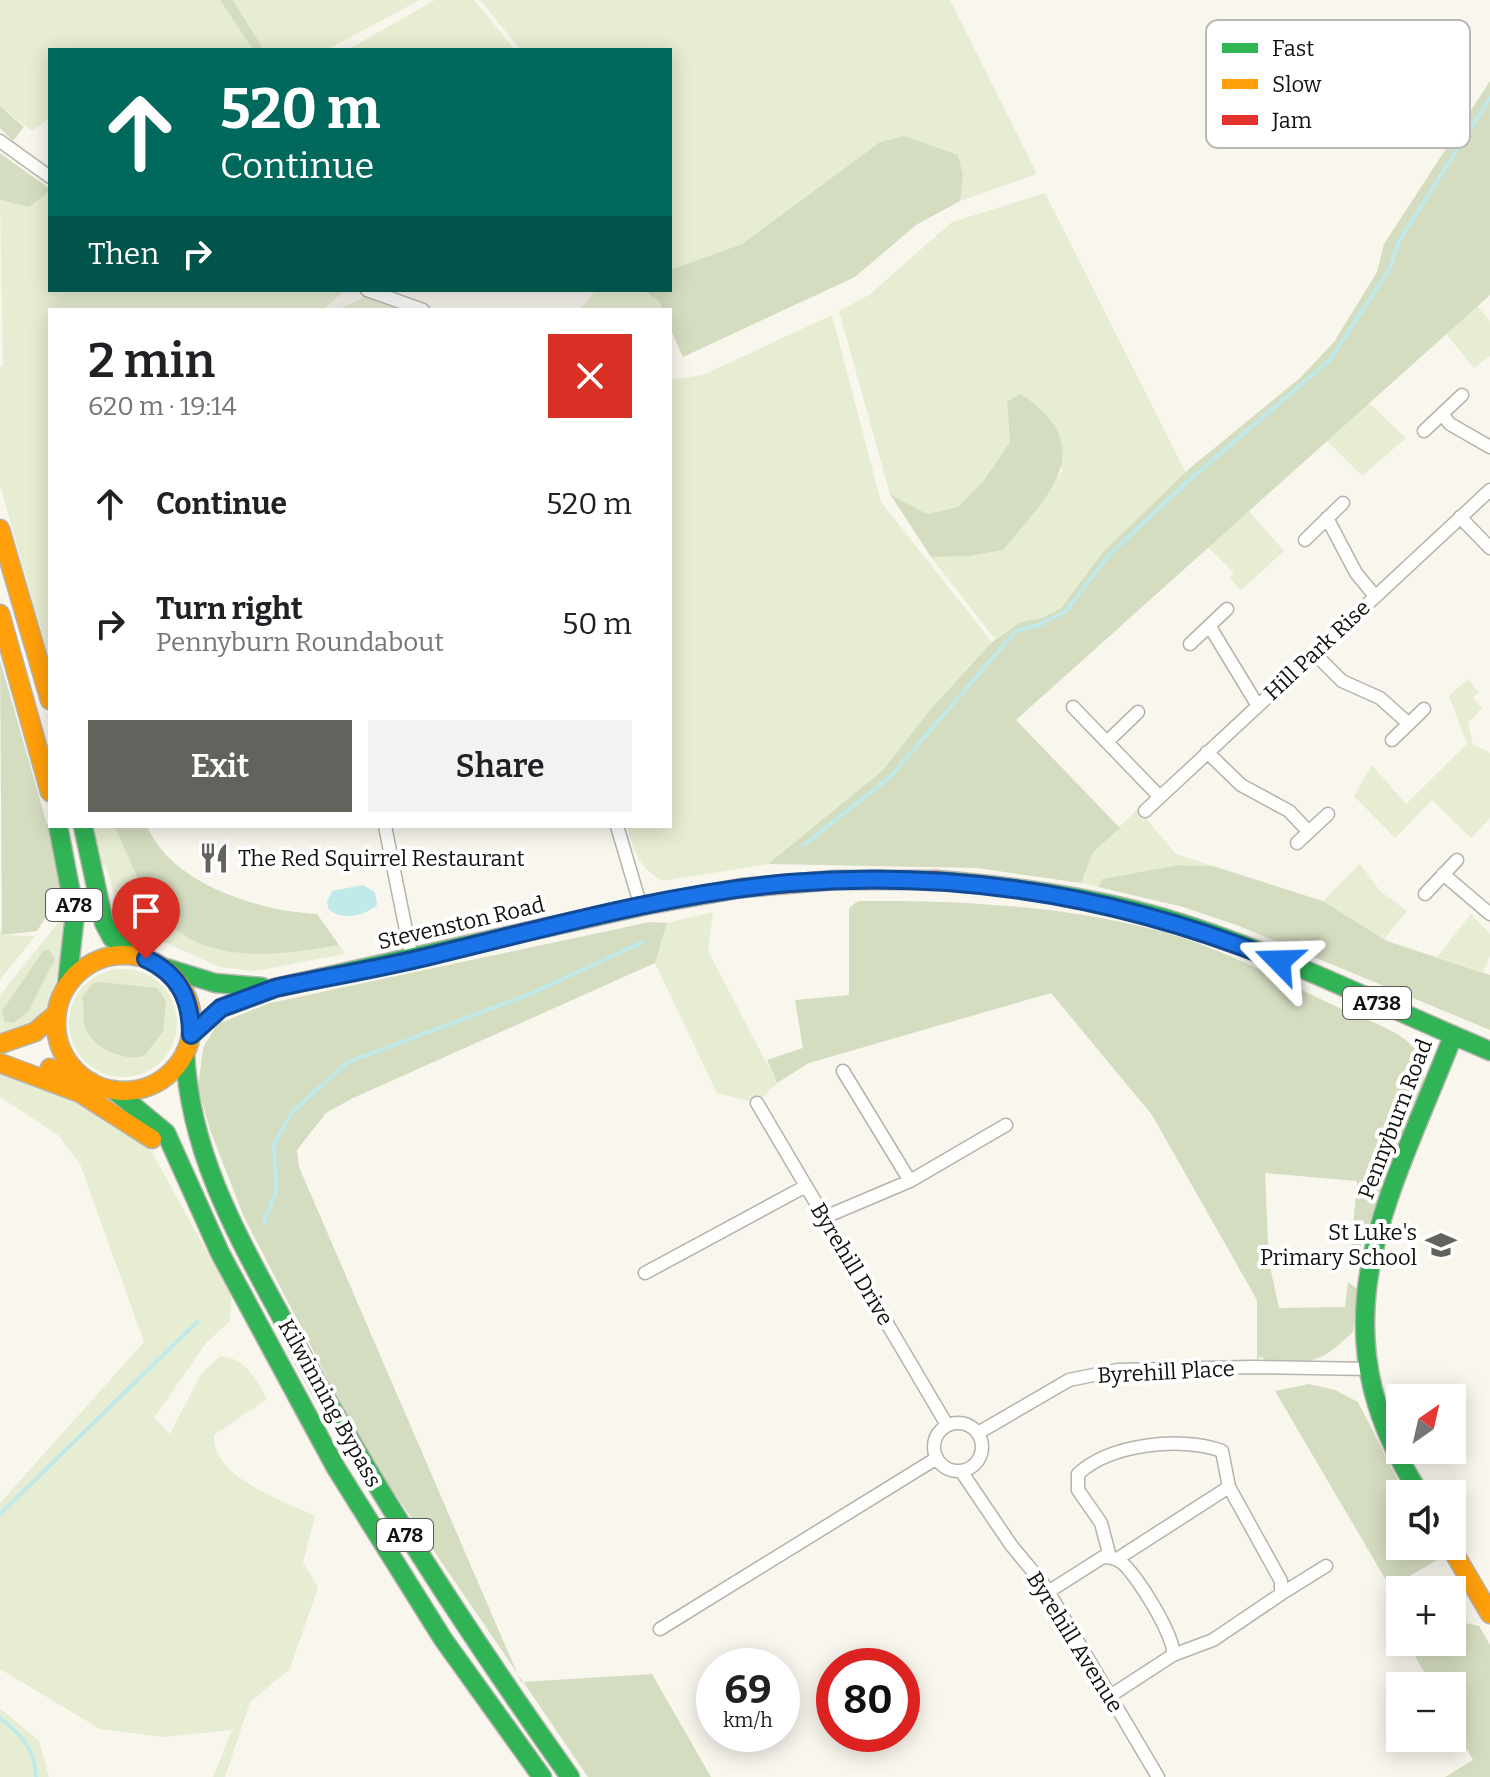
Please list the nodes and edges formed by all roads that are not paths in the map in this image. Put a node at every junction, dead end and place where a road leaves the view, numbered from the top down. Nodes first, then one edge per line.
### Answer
1 (0, 141) edge
2 (48, 176) edge
3 (373, 292) edge
4 (417, 308) edge
5 (1462, 395) dead end
6 (1442, 414) junction
7 (1424, 431) dead end
8 (1490, 447) edge
9 (1490, 490) edge
10 (1343, 503) dead end
11 (1460, 517) junction
12 (1327, 518) junction
13 (0, 529) edge
14 (1305, 540) dead end
15 (1490, 548) edge
16 (1375, 596) junction
17 (1227, 609) dead end
18 (0, 614) edge
19 (1210, 627) junction
20 (1190, 644) dead end
21 (1314, 653) junction
22 (48, 693) edge
23 (1258, 706) junction
24 (1073, 707) dead end
25 (1424, 709) dead end
26 (1138, 712) dead end
27 (1409, 724) junction
28 (1392, 740) dead end
29 (1107, 742) junction
30 (1207, 752) junction
31 (48, 785) edge
32 (1159, 796) junction
33 (1145, 811) dead end
34 (1328, 814) dead end
35 (58, 828) edge
36 (83, 828) edge
37 (385, 828) edge
38 (618, 828) edge
39 (1309, 832) junction
40 (1297, 843) dead end
41 (1457, 860) dead end
42 (1443, 874) junction
43 (1425, 894) dead end
44 (641, 907) junction
45 (1490, 914) edge
46 (135, 956) junction
47 (412, 960) junction
48 (160, 965) junction
49 (67, 985) junction
50 (275, 988) junction
51 (56, 1014) junction
52 (1453, 1036) junction
53 (0, 1044) edge
54 (188, 1044) junction
55 (1490, 1051) edge
56 (0, 1062) edge
57 (843, 1071) dead end
58 (91, 1082) junction
59 (114, 1090) junction
60 (757, 1103) dead end
61 (1006, 1125) dead end
62 (188, 1180) junction
63 (910, 1181) junction
64 (806, 1186) junction
65 (825, 1217) junction
66 (645, 1273) dead end
67 (1370, 1369) junction
68 (947, 1425) junction
69 (978, 1433) junction
70 (937, 1458) junction
71 (961, 1471) junction
72 (1412, 1480) edge
73 (1229, 1487) junction
74 (1113, 1558) junction
75 (1458, 1560) edge
76 (1326, 1566) dead end
77 (1048, 1592) junction
78 (1281, 1594) junction
79 (1490, 1614) edge
80 (660, 1629) dead end
81 (1173, 1655) junction
82 (1110, 1696) junction
83 (542, 1777) edge
84 (570, 1777) edge
85 (1158, 1777) edge

1 - 2 street
3 - 4 street
5 - 6 street
6 - 7 street
6 - 8 street
9 - 11 street, Hill Park Rise
10 - 12 street
11 - 15 street
11 - 16 street, Hill Park Rise
12 - 14 street
12 - 16 street
13 - 22 main road
16 - 21 street, Hill Park Rise
17 - 19 street
18 - 31 main road
19 - 20 street
19 - 23 street
21 - 23 street, Hill Park Rise
21 - 27 street
23 - 30 street, Hill Park Rise
24 - 29 street
25 - 27 street
26 - 29 street
27 - 28 street
29 - 32 street
30 - 32 street, Hill Park Rise
30 - 39 street
32 - 33 street, Hill Park Rise
34 - 39 street
35 - 49 main road, A78
36 - 46 main road, A78
37 - 47 street
38 - 44 street
39 - 40 street
41 - 42 street
42 - 43 street
42 - 45 street
44 - 47 main road, Stevenston Road / A738
44 - 52 main road, Stevenston Road / A738
46 - 48 main road, A78
46 - 49 main road, A78
47 - 50 main road, Stevenston Road / A738
48 - 50 main road, A738
48 - 54 main road, A78
49 - 51 main road, A78
50 - 54 main road, A738
51 - 53 main road
51 - 58 main road, A78
52 - 55 main road, Stevenston Road / A738
52 - 67 main road, Pennyburn Road
54 - 59 main road, A78
54 - 84 main road, Kilwinning Bypass / A78
56 - 58 main road
56 - 62 main road
57 - 63 street
58 - 59 main road, A78
59 - 62 main road, Kilwinning Bypass / A78
60 - 64 street, Byrehill Drive
61 - 63 street
62 - 83 main road, Kilwinning Bypass / A78
63 - 65 street
64 - 65 street, Byrehill Drive
64 - 66 street
65 - 68 street, Byrehill Drive
67 - 69 street, Byrehill Place
67 - 72 main road, Pennyburn Road
68 - 69 street
68 - 70 street
69 - 71 street
70 - 71 street
70 - 80 street
71 - 77 street, Byrehill Avenue
73 - 74 street
73 - 74 street
73 - 78 street
74 - 77 street
74 - 81 street
75 - 79 main road
76 - 78 street
77 - 82 street, Byrehill Avenue
78 - 81 street
81 - 82 street
82 - 85 street, Byrehill Avenue

